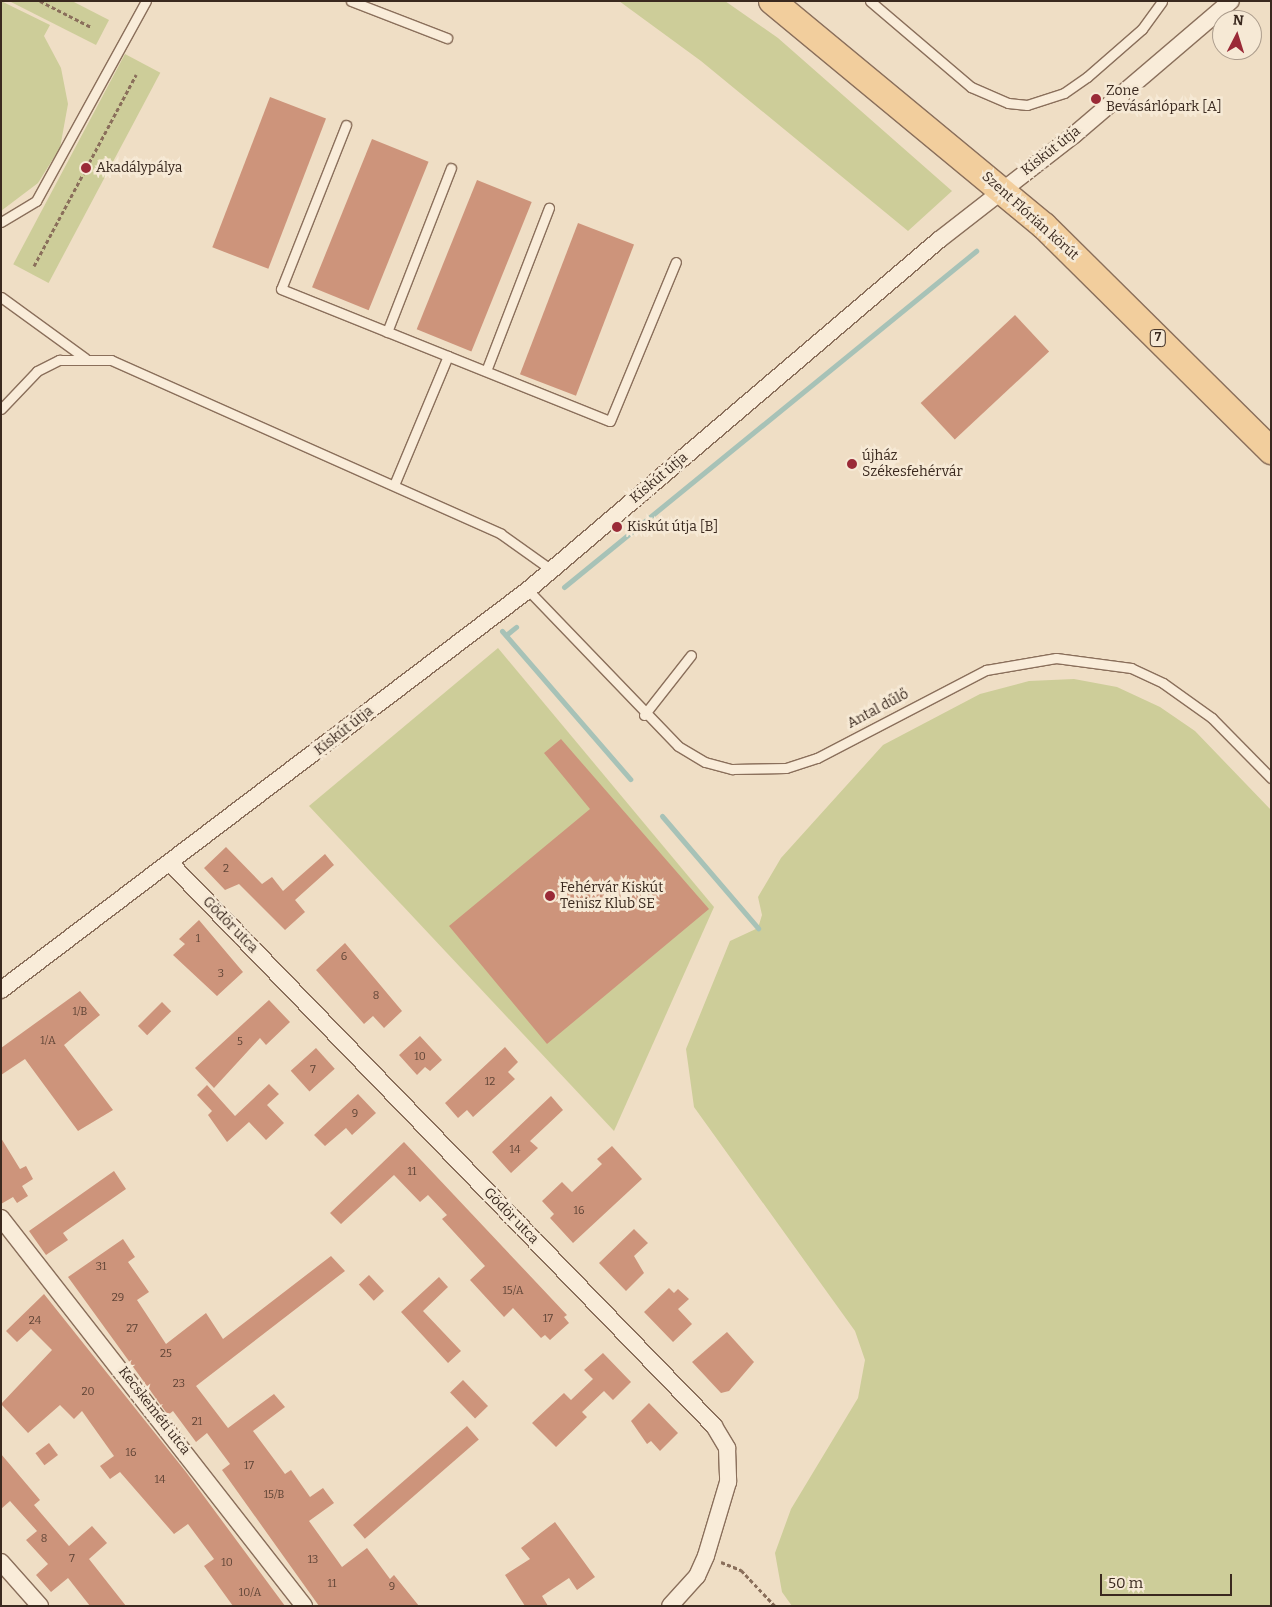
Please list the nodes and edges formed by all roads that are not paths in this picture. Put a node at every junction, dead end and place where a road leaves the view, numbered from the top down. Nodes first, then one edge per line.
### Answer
1 (146, 1) edge
2 (351, 1) edge
3 (772, 1) edge
4 (1162, 1) edge
5 (1231, 1) edge
6 (872, 2) edge
7 (447, 38) dead end
8 (346, 125) dead end
9 (451, 168) dead end
10 (1002, 190) junction
11 (549, 208) dead end
12 (1, 222) edge
13 (676, 262) dead end
14 (1, 297) edge
15 (387, 332) junction
16 (448, 356) junction
17 (85, 358) junction
18 (486, 371) junction
19 (1, 409) edge
20 (1271, 452) edge
21 (394, 485) junction
22 (550, 569) junction
23 (528, 590) junction
24 (691, 655) dead end
25 (644, 715) junction
26 (1271, 778) edge
27 (170, 863) junction
28 (1, 990) edge
29 (1, 1218) edge
30 (1, 1562) edge
31 (40, 1606) edge
32 (304, 1606) edge
33 (670, 1606) edge

1 - 12 lane
2 - 7 lane
3 - 10 main road, Szent Flórián körút / 7
4 - 6 lane
5 - 10 street, Kiskút útja
8 - 15 lane
9 - 15 lane
10 - 20 main road, Szent Flórián körút / 7
10 - 22 street, Kiskút útja
11 - 18 lane
13 - 18 lane
14 - 17 lane
15 - 16 lane
16 - 18 lane
16 - 21 lane
17 - 19 lane
17 - 21 lane
21 - 22 lane
22 - 23 street, Kiskút útja
23 - 25 lane, Antal dűlő
23 - 27 street, Kiskút útja
24 - 25 lane
25 - 26 lane, Antal dűlő
27 - 28 street, Kiskút útja
27 - 33 street, Gödör utca
29 - 32 street, Kecskeméti utca
30 - 31 street

